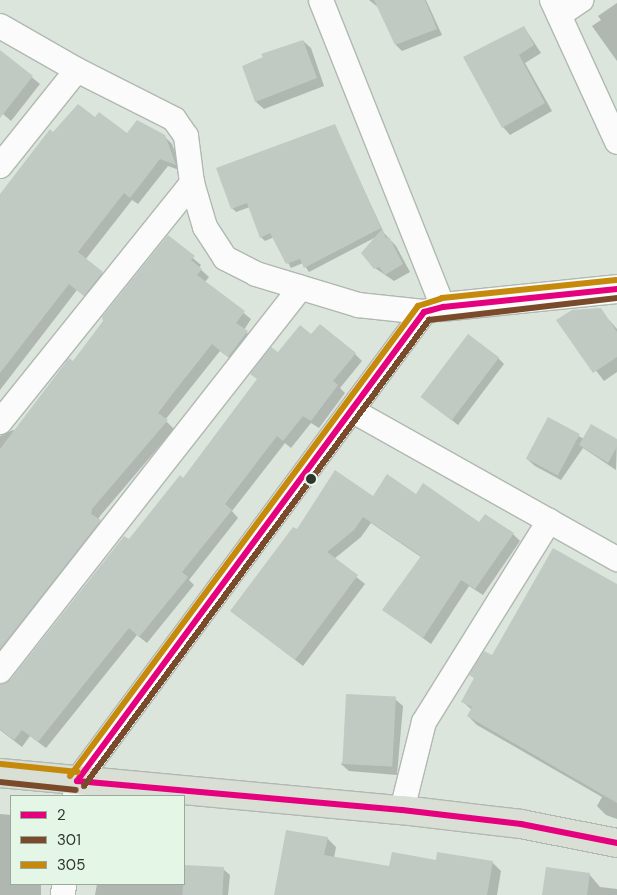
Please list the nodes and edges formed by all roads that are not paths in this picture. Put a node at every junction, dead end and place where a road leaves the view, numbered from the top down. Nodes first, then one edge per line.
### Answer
1 (321, 0) edge
2 (581, 0) edge
3 (556, 7) edge
4 (0, 26) edge
5 (77, 70) junction
6 (617, 142) edge
7 (0, 166) edge
8 (192, 183) junction
9 (300, 288) junction
10 (617, 289) edge
11 (433, 310) junction
12 (353, 411) junction
13 (0, 422) edge
14 (549, 521) junction
15 (617, 559) edge
16 (0, 671) edge
17 (0, 773) edge
18 (76, 788) edge
19 (180, 795) edge
20 (185, 795) edge
21 (402, 810) junction
22 (617, 843) edge

1 - 11 street
2 - 3 street
3 - 6 street
4 - 5 street
5 - 7 street
5 - 8 street
8 - 9 street
8 - 13 street
9 - 11 street
9 - 16 street
10 - 11 street
11 - 12 street
12 - 14 street
12 - 18 street
14 - 15 street
14 - 21 street
17 - 18 main road
18 - 19 main road
20 - 21 main road
21 - 22 main road

